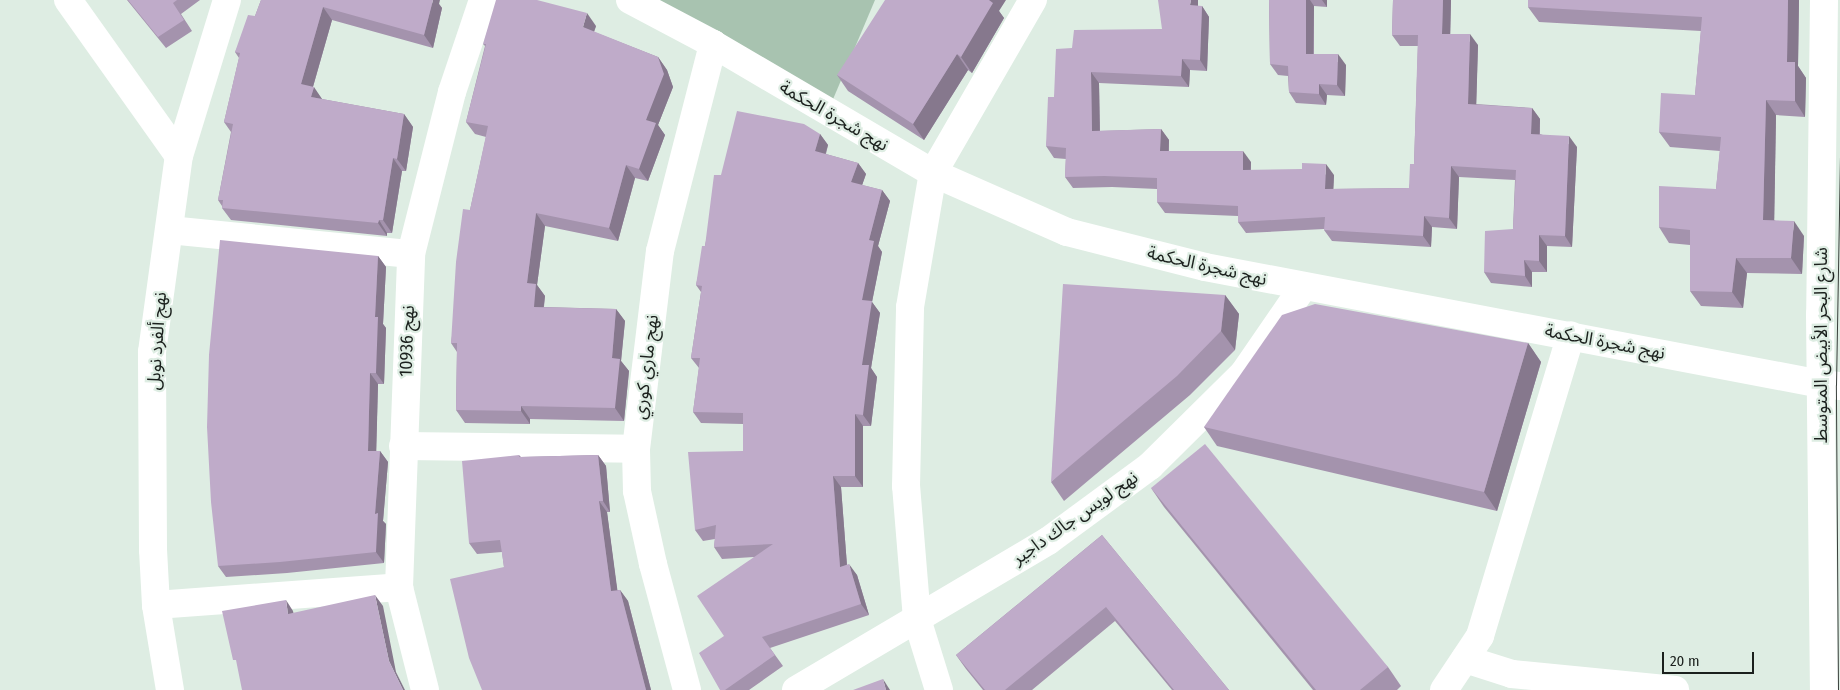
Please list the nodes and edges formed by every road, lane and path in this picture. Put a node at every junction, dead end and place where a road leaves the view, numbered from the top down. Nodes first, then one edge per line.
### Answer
1 (68, 0) edge
2 (227, 0) edge
3 (484, 0) edge
4 (630, 0) edge
5 (1034, 0) edge
6 (1824, 0) edge
7 (713, 44) junction
8 (179, 156) junction
9 (933, 173) junction
10 (168, 230) junction
11 (411, 254) junction
12 (1303, 286) junction
13 (1571, 335) junction
14 (1832, 385) edge
15 (403, 446) junction
16 (636, 449) junction
17 (399, 587) junction
18 (156, 605) junction
19 (917, 619) junction
20 (1465, 659) junction
21 (170, 690) edge
22 (425, 690) edge
23 (686, 690) edge
24 (796, 690) edge
25 (939, 690) edge
26 (1444, 690) edge
27 (1675, 690) edge
28 (1824, 690) edge

1 - 8 street
2 - 8 street, نهج ألفرد نوبل
3 - 11 street, نهج 10936
4 - 7 street, نهج شجرة الحكمة
5 - 9 street
6 - 14 street, شارع البحر الأبيض المتوسط
7 - 9 street, نهج شجرة الحكمة
7 - 16 street, نهج ماري كوري
8 - 10 street, نهج ألفرد نوبل
9 - 12 street, نهج شجرة الحكمة
9 - 19 street
10 - 11 street
10 - 18 street, نهج ألفرد نوبل
11 - 15 street, نهج 10936
12 - 13 street, نهج شجرة الحكمة
12 - 19 street, نهج لويس جاك داجير
13 - 14 street, نهج شجرة الحكمة
13 - 20 street
14 - 28 street, شارع البحر الأبيض المتوسط
15 - 16 street
15 - 17 street, نهج 10936
16 - 23 street, نهج ماري كوري
17 - 18 street
17 - 22 street, نهج 10936
18 - 21 street, نهج ألفرد نوبل
19 - 24 street, نهج لويس جاك داجير
19 - 25 street
20 - 26 street
20 - 27 street

